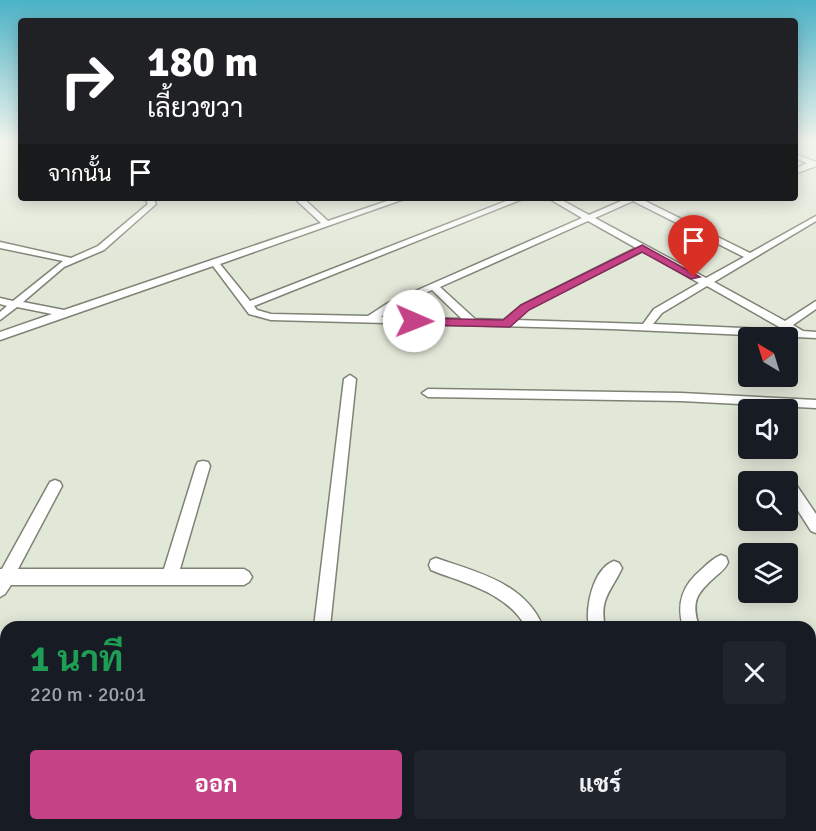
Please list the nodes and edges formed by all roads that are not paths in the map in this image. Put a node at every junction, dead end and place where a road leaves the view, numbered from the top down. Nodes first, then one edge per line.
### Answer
1 (150, 201) edge
2 (301, 201) edge
3 (394, 201) edge
4 (513, 201) edge
5 (558, 201) edge
6 (626, 201) edge
7 (639, 201) edge
8 (587, 217) junction
9 (816, 218) edge
10 (327, 224) junction
11 (0, 245) edge
12 (642, 248) junction
13 (752, 257) junction
14 (70, 260) junction
15 (215, 264) junction
16 (706, 283) junction
17 (433, 286) junction
18 (0, 302) edge
19 (16, 304) junction
20 (816, 304) edge
21 (248, 305) junction
22 (67, 314) junction
23 (0, 317) edge
24 (370, 320) junction
25 (474, 323) junction
26 (506, 324) junction
27 (785, 326) junction
28 (645, 328) junction
29 (802, 335) junction
30 (816, 335) edge
31 (0, 336) edge
32 (350, 379) dead end
33 (428, 393) dead end
34 (816, 404) edge
35 (203, 466) dead end
36 (55, 486) dead end
37 (798, 499) edge
38 (816, 526) edge
39 (721, 562) dead end
40 (436, 565) dead end
41 (614, 568) dead end
42 (170, 576) junction
43 (244, 577) dead end
44 (2, 581) edge
45 (323, 621) edge
46 (532, 621) edge
47 (596, 621) edge
48 (690, 621) edge

1 - 14 street
2 - 10 street
3 - 10 street
4 - 21 street
5 - 8 street
6 - 8 street
7 - 13 street
8 - 12 street
8 - 17 street
9 - 13 street
10 - 15 street
11 - 14 street
12 - 16 street
12 - 26 street
13 - 16 street
14 - 19 street
15 - 21 street
15 - 22 street
16 - 27 street
16 - 28 street
17 - 24 street
17 - 25 street
18 - 19 street
19 - 22 street
19 - 23 street
20 - 27 street
21 - 24 street
22 - 31 street
24 - 25 street
25 - 26 street
26 - 28 street
27 - 29 street
28 - 29 street
29 - 30 street
32 - 45 street
33 - 34 street
35 - 42 street
36 - 44 street
37 - 38 street
39 - 48 street
40 - 46 street
41 - 47 street
42 - 43 street
42 - 44 street

